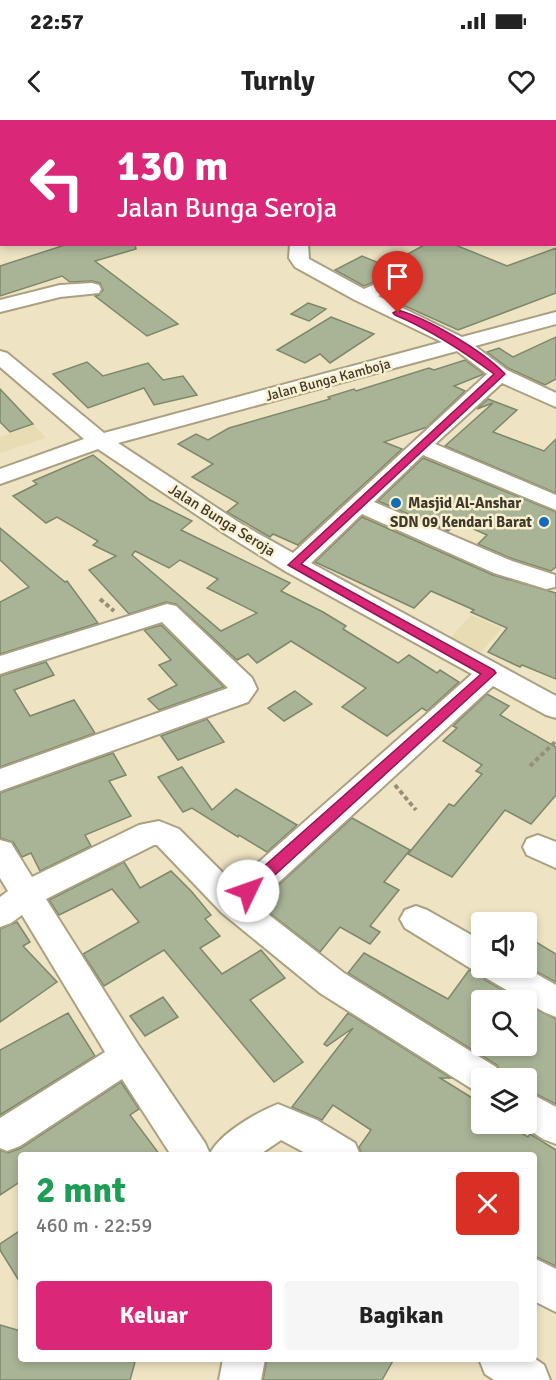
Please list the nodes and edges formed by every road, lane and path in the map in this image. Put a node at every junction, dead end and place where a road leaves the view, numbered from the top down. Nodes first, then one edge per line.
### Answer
1 (299, 246) edge
2 (410, 276) dead end
3 (92, 289) dead end
4 (362, 296) junction
5 (0, 306) edge
6 (556, 318) edge
7 (460, 344) junction
8 (0, 357) edge
9 (500, 374) junction
10 (556, 401) edge
11 (100, 441) junction
12 (420, 446) junction
13 (0, 477) edge
14 (556, 503) edge
15 (357, 504) junction
16 (294, 565) junction
17 (546, 581) dead end
18 (0, 665) edge
19 (490, 673) junction
20 (556, 708) edge
21 (556, 741) edge
22 (530, 766) dead end
23 (383, 771) junction
24 (0, 780) edge
25 (416, 810) dead end
26 (0, 852) edge
27 (28, 894) junction
28 (233, 904) junction
29 (0, 914) edge
30 (416, 919) dead end
31 (471, 952) edge
32 (515, 978) edge
33 (556, 1002) edge
34 (127, 1057) junction
35 (471, 1070) edge
36 (537, 1114) edge
37 (556, 1127) edge
38 (7, 1134) dead end
39 (190, 1152) edge
40 (232, 1152) edge
41 (337, 1152) edge
42 (537, 1280) edge
43 (556, 1292) edge
44 (243, 1362) edge
45 (504, 1362) edge
46 (240, 1380) edge
47 (529, 1380) edge

1 - 4 street
2 - 4 street
3 - 5 street
4 - 7 street
6 - 7 street, Jalan Bunga Kamboja
7 - 9 street
7 - 11 street, Jalan Bunga Kamboja
8 - 11 street, Jalan Bunga Seroja
9 - 10 street
9 - 12 street
11 - 13 street, Jalan Bunga Kamboja
11 - 16 street, Jalan Bunga Seroja
12 - 14 street
12 - 15 street
15 - 16 street
15 - 17 street
16 - 19 street, Jalan Bunga Seroja
18 - 24 street
19 - 20 street, Jalan Bunga Seroja
19 - 23 street
21 - 22 path
23 - 25 path
23 - 28 street
26 - 27 street
27 - 28 street
27 - 29 street
27 - 34 street
28 - 35 street
30 - 31 street
32 - 33 street
34 - 38 street
34 - 39 street
36 - 37 street
40 - 41 street
42 - 43 street
44 - 46 street
45 - 47 street

